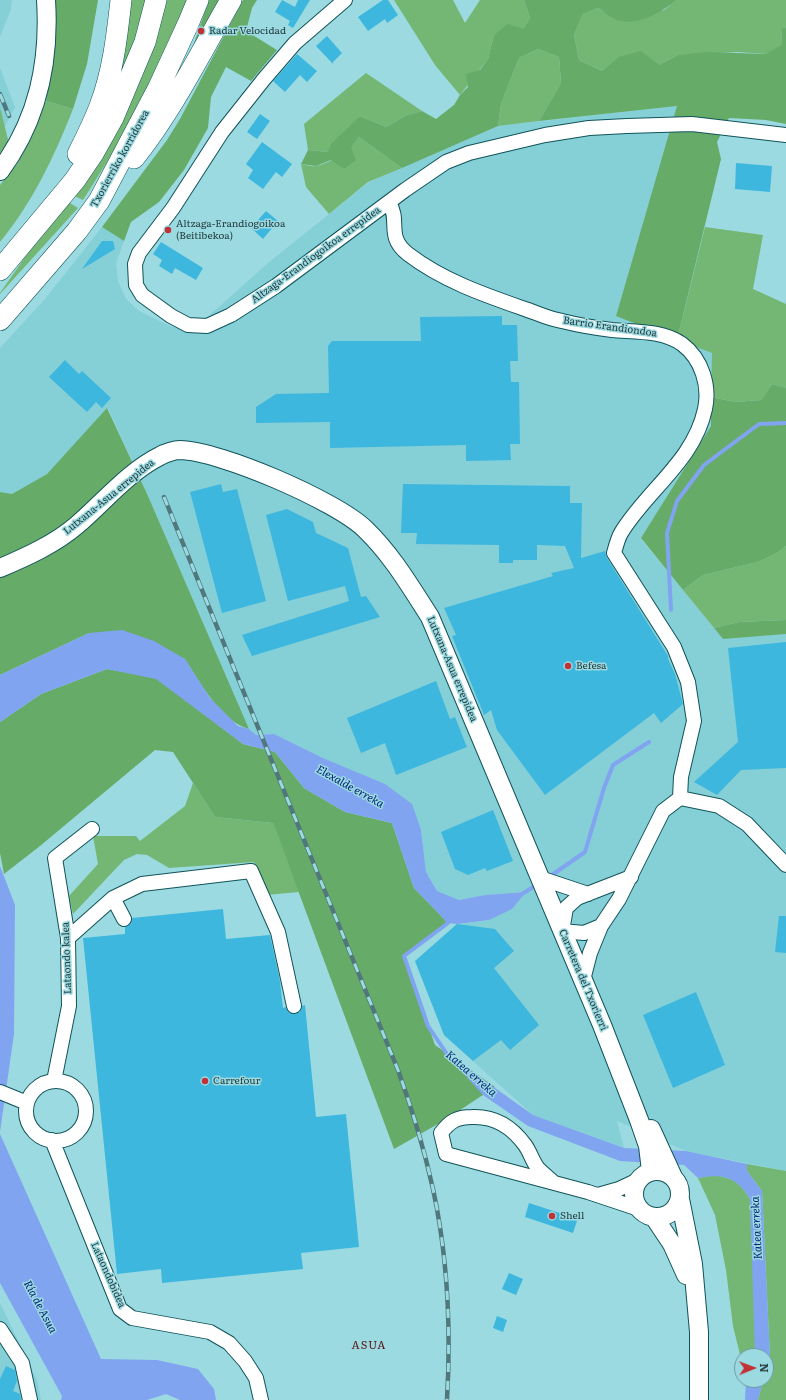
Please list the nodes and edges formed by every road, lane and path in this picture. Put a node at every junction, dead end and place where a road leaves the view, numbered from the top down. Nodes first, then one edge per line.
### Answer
1 (46, 0) edge
2 (112, 0) edge
3 (121, 0) edge
4 (156, 0) edge
5 (198, 0) edge
6 (231, 0) edge
7 (345, 0) edge
8 (786, 135) edge
9 (76, 159) junction
10 (0, 171) edge
11 (100, 201) junction
12 (388, 203) junction
13 (48, 211) junction
14 (0, 270) edge
15 (0, 320) edge
16 (0, 568) edge
17 (680, 798) junction
18 (92, 829) dead end
19 (786, 865) edge
20 (631, 876) junction
21 (540, 878) junction
22 (588, 894) junction
23 (113, 898) junction
24 (124, 919) dead end
25 (601, 926) junction
26 (562, 931) junction
27 (68, 938) junction
28 (583, 980) junction
29 (294, 1006) dead end
30 (622, 1075) junction
31 (54, 1081) junction
32 (0, 1092) edge
33 (28, 1103) junction
34 (52, 1140) junction
35 (644, 1176) junction
36 (673, 1177) junction
37 (553, 1182) junction
38 (598, 1195) junction
39 (680, 1199) junction
40 (646, 1213) junction
41 (696, 1306) junction
42 (0, 1329) edge
43 (30, 1400) edge
44 (261, 1400) edge
45 (699, 1400) edge

1 - 10 main road
2 - 9 highway
3 - 9 highway
4 - 13 highway
5 - 11 highway, Txorierriko korridorea
6 - 11 highway
7 - 12 street, Altzaga-Erandiogoikoa errepidea
8 - 12 street, Altzaga-Erandiogoikoa errepidea
9 - 13 highway
11 - 15 highway, Txorierriko korridorea
12 - 17 street, Barrio Erandiondoa
13 - 14 highway
16 - 21 main road, Lutxana-Asua errepidea
17 - 19 street
17 - 20 street
18 - 27 street, Lataondo kalea
20 - 22 street
20 - 25 street
21 - 22 street
21 - 26 main road, Carretera del Txorierri
22 - 26 street
23 - 24 street
23 - 27 street
23 - 29 street
25 - 26 street
25 - 28 street
26 - 28 main road, Carretera del Txorierri
27 - 31 street, Lataondo kalea
28 - 30 main road, Carretera del Txorierri
30 - 35 main road, Carretera del Txorierri
30 - 36 main road, Carretera del Txorierri
31 - 33 street
31 - 34 street
32 - 33 street
33 - 34 street
34 - 44 street, Lataondobidea
35 - 36 main road
35 - 38 street
35 - 40 main road
36 - 39 main road
37 - 37 street
37 - 38 street
38 - 40 street
39 - 40 main road
39 - 41 main road
40 - 41 main road
41 - 45 main road
42 - 43 street

